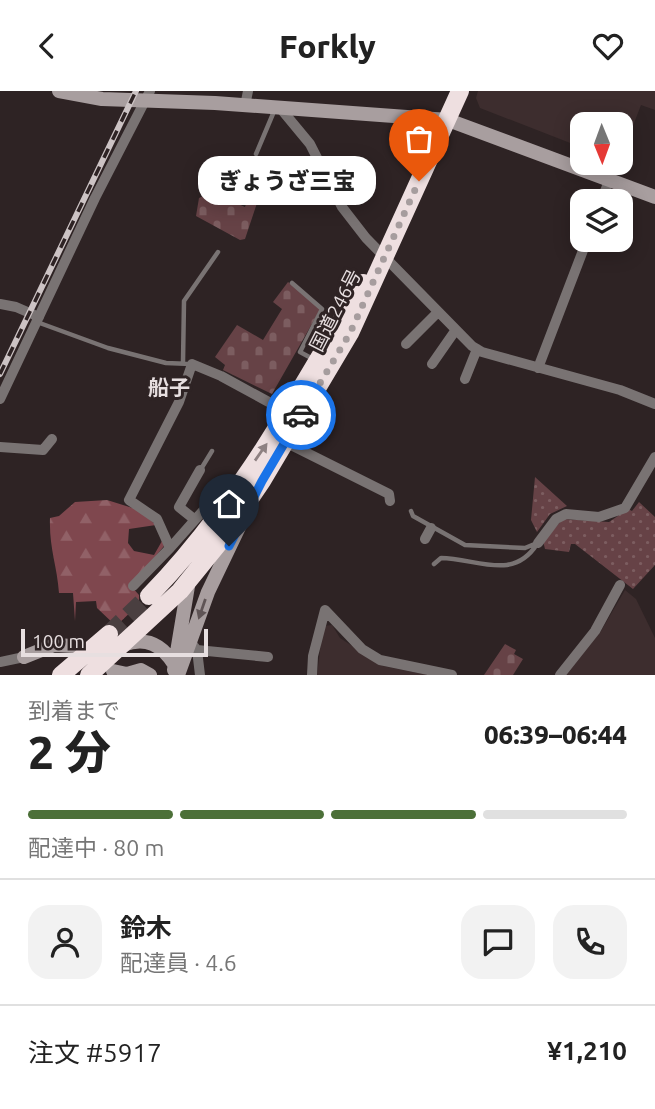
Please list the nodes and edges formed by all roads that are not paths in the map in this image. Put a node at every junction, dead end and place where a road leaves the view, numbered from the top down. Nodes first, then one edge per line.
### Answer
1 (58, 91) edge
2 (460, 91) edge
3 (83, 93) edge
4 (147, 96) edge
5 (246, 98) edge
6 (278, 109) junction
7 (448, 120) junction
8 (256, 154) dead end
9 (609, 181) junction
10 (606, 189) edge
11 (655, 197) edge
12 (218, 252) dead end
13 (582, 252) edge
14 (382, 258) junction
15 (292, 283) dead end
16 (0, 305) edge
17 (436, 313) junction
18 (38, 319) junction
19 (454, 331) junction
20 (406, 344) dead end
21 (477, 349) junction
22 (317, 361) junction
23 (188, 363) junction
24 (432, 364) dead end
25 (538, 368) junction
26 (465, 379) dead end
27 (0, 399) edge
28 (655, 404) edge
29 (287, 412) junction
30 (52, 439) dead end
31 (285, 442) junction
32 (0, 447) edge
33 (212, 451) dead end
34 (655, 457) edge
35 (200, 470) joint
36 (262, 481) junction
37 (228, 501) junction
38 (390, 501) dead end
39 (411, 511) dead end
40 (194, 519) junction
41 (431, 528) junction
42 (425, 539) dead end
43 (538, 543) junction
44 (198, 545) junction
45 (170, 548) junction
46 (434, 564) dead end
47 (189, 581) junction
48 (620, 585) dead end
49 (133, 586) dead end
50 (149, 596) tunnel mouth
51 (109, 634) tunnel mouth
52 (123, 645) junction
53 (74, 646) dead end
54 (193, 646) junction
55 (24, 657) joint
56 (268, 657) dead end
57 (0, 662) edge
58 (113, 671) dead end
59 (175, 671) edge
60 (61, 675) edge
61 (89, 675) edge
62 (150, 675) edge
63 (200, 675) edge
64 (312, 675) edge
65 (452, 675) edge
66 (560, 675) edge

1 - 3 main road
2 - 7 highway, 国道246号
3 - 4 main road
4 - 5 main road
4 - 18 street
5 - 6 main road
6 - 7 main road
6 - 8 lane
6 - 14 street
7 - 9 main road
7 - 14 highway, 国道246号
9 - 10 street
9 - 11 main road
12 - 23 lane
13 - 25 street
14 - 17 street
14 - 22 highway, 国道246号
14 - 31 highway, 国道246号
15 - 22 lane
16 - 18 street
17 - 19 street
17 - 20 street
18 - 23 lane
18 - 27 street
19 - 21 street
19 - 24 street
21 - 25 street
21 - 26 street
22 - 29 highway, 国道246号
23 - 29 street
23 - 45 street
25 - 28 street
37 -> 29 highway, 国道246号
30 - 32 street
31 - 36 highway, 国道246号
31 - 38 street
33 - 35 lane
34 - 43 street
35 - 40 street
36 - 47 highway, 国道246号
36 -> 54 main road
37 - 40 street
37 - 44 highway, 国道246号
39 - 41 lane
40 - 45 street
41 - 42 street
41 - 43 lane
43 - 46 lane
44 - 47 main road
44 - 50 highway, 国道246号
45 - 49 street
47 - 52 highway, 国道246号
47 - 59 main road
48 - 66 street
51 - 60 highway
52 - 59 main road
52 - 61 highway, 国道246号
53 - 55 main road
54 - 56 street
54 - 59 main road
54 - 63 street
55 - 57 street
58 - 62 main road
64 - 65 street

